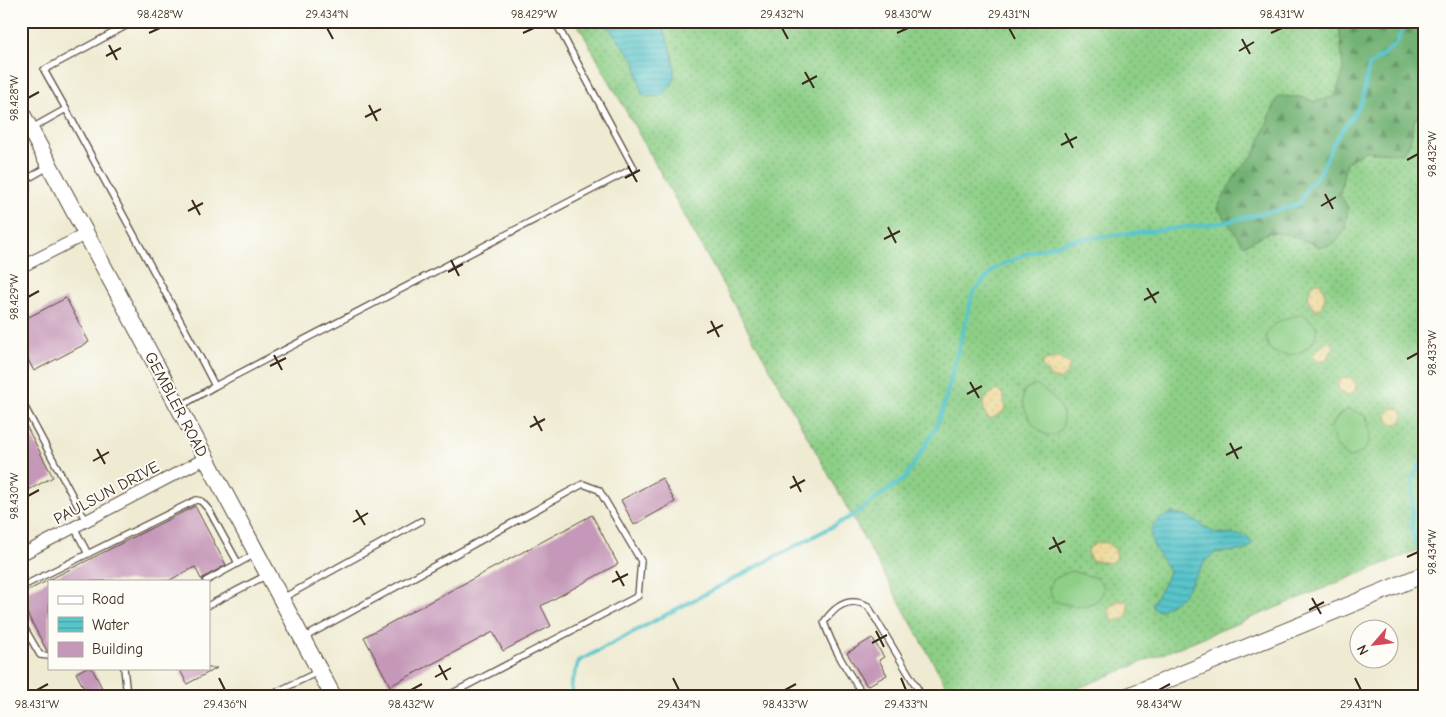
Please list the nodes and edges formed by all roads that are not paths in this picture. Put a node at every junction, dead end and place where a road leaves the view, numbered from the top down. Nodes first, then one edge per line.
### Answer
1 (135, 21) edge
2 (555, 21) edge
3 (66, 109) junction
4 (21, 112) edge
5 (30, 129) junction
6 (50, 166) junction
7 (23, 180) edge
8 (24, 202) edge
9 (23, 218) edge
10 (86, 234) junction
11 (21, 240) edge
12 (21, 268) edge
13 (215, 386) junction
14 (21, 400) edge
15 (179, 406) junction
16 (206, 458) junction
17 (86, 521) junction
18 (421, 521) dead end
19 (74, 527) junction
20 (257, 553) junction
21 (21, 554) edge
22 (88, 554) junction
23 (238, 564) junction
24 (269, 574) junction
25 (1425, 574) edge
26 (208, 580) edge
27 (21, 587) edge
28 (282, 599) junction
29 (210, 604) edge
30 (21, 622) edge
31 (303, 638) junction
32 (48, 656) edge
33 (124, 670) edge
34 (320, 671) junction
35 (127, 696) edge
36 (268, 696) edge
37 (334, 696) edge
38 (447, 696) edge
39 (864, 696) edge
40 (922, 696) edge
41 (1128, 696) edge

1 - 3 lane
2 - 13 lane
3 - 5 lane
3 - 13 lane
4 - 5 main road, GEMBLER ROAD
5 - 6 main road, GEMBLER ROAD
6 - 7 lane
6 - 10 main road, GEMBLER ROAD
7 - 8 lane
8 - 9 lane
9 - 11 lane
10 - 12 street
10 - 15 main road, GEMBLER ROAD
13 - 15 lane
14 - 17 lane
15 - 16 main road, GEMBLER ROAD
16 - 17 street, PAULSUN DRIVE
16 - 20 main road, GEMBLER ROAD
17 - 19 street, PAULSUN DRIVE
18 - 28 lane
19 - 21 street, PAULSUN DRIVE
19 - 22 lane
20 - 23 lane
20 - 24 main road, GEMBLER ROAD
22 - 23 lane
22 - 27 lane
23 - 26 lane
24 - 28 main road, GEMBLER ROAD
24 - 29 lane
25 - 41 main road
28 - 31 main road, GEMBLER ROAD
30 - 32 lane
31 - 34 main road, GEMBLER ROAD
31 - 38 lane
33 - 35 lane
34 - 36 lane
34 - 37 main road, GEMBLER ROAD
39 - 40 lane

